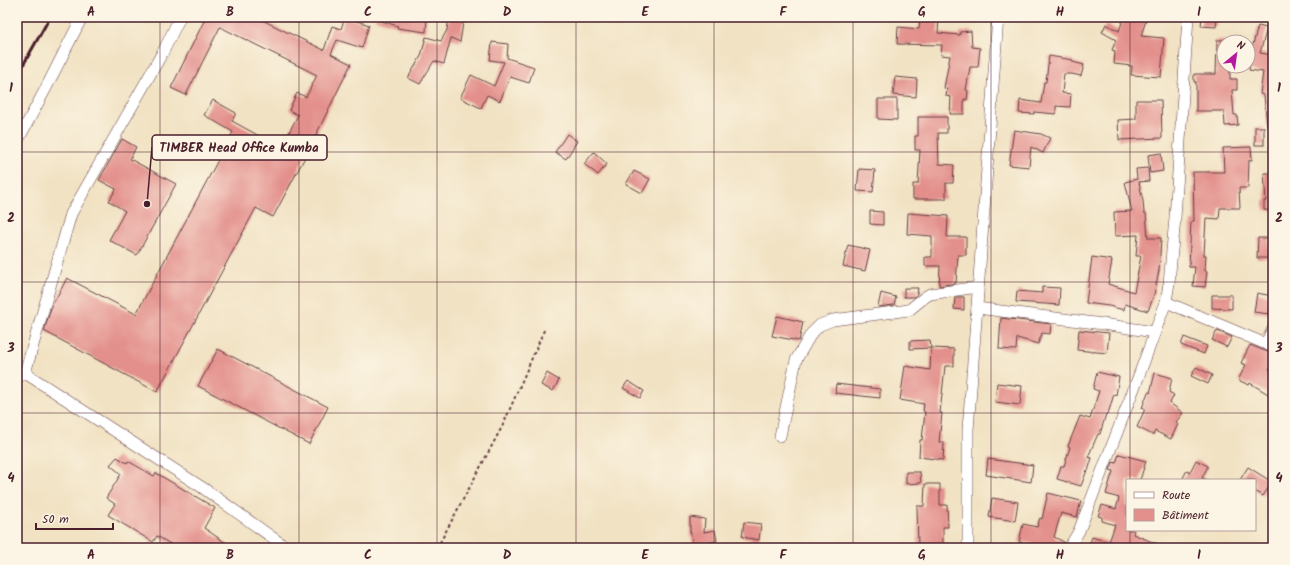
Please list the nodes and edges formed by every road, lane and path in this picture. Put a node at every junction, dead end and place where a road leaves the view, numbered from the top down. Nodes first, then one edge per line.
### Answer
1 (82, 17) edge
2 (180, 17) edge
3 (998, 17) edge
4 (1188, 17) edge
5 (17, 142) edge
6 (978, 288) junction
7 (1166, 302) junction
8 (977, 308) junction
9 (545, 328) dead end
10 (1273, 329) edge
11 (1154, 332) junction
12 (1270, 345) edge
13 (21, 376) edge
14 (780, 436) dead end
15 (288, 548) edge
16 (437, 548) edge
17 (968, 548) edge
18 (1069, 548) edge

1 - 5 street
2 - 13 street
3 - 6 street
4 - 7 street
6 - 8 street
6 - 14 street
7 - 11 street
7 - 12 street
8 - 11 street
8 - 17 street
9 - 16 path
10 - 12 street
11 - 18 street
13 - 15 street

